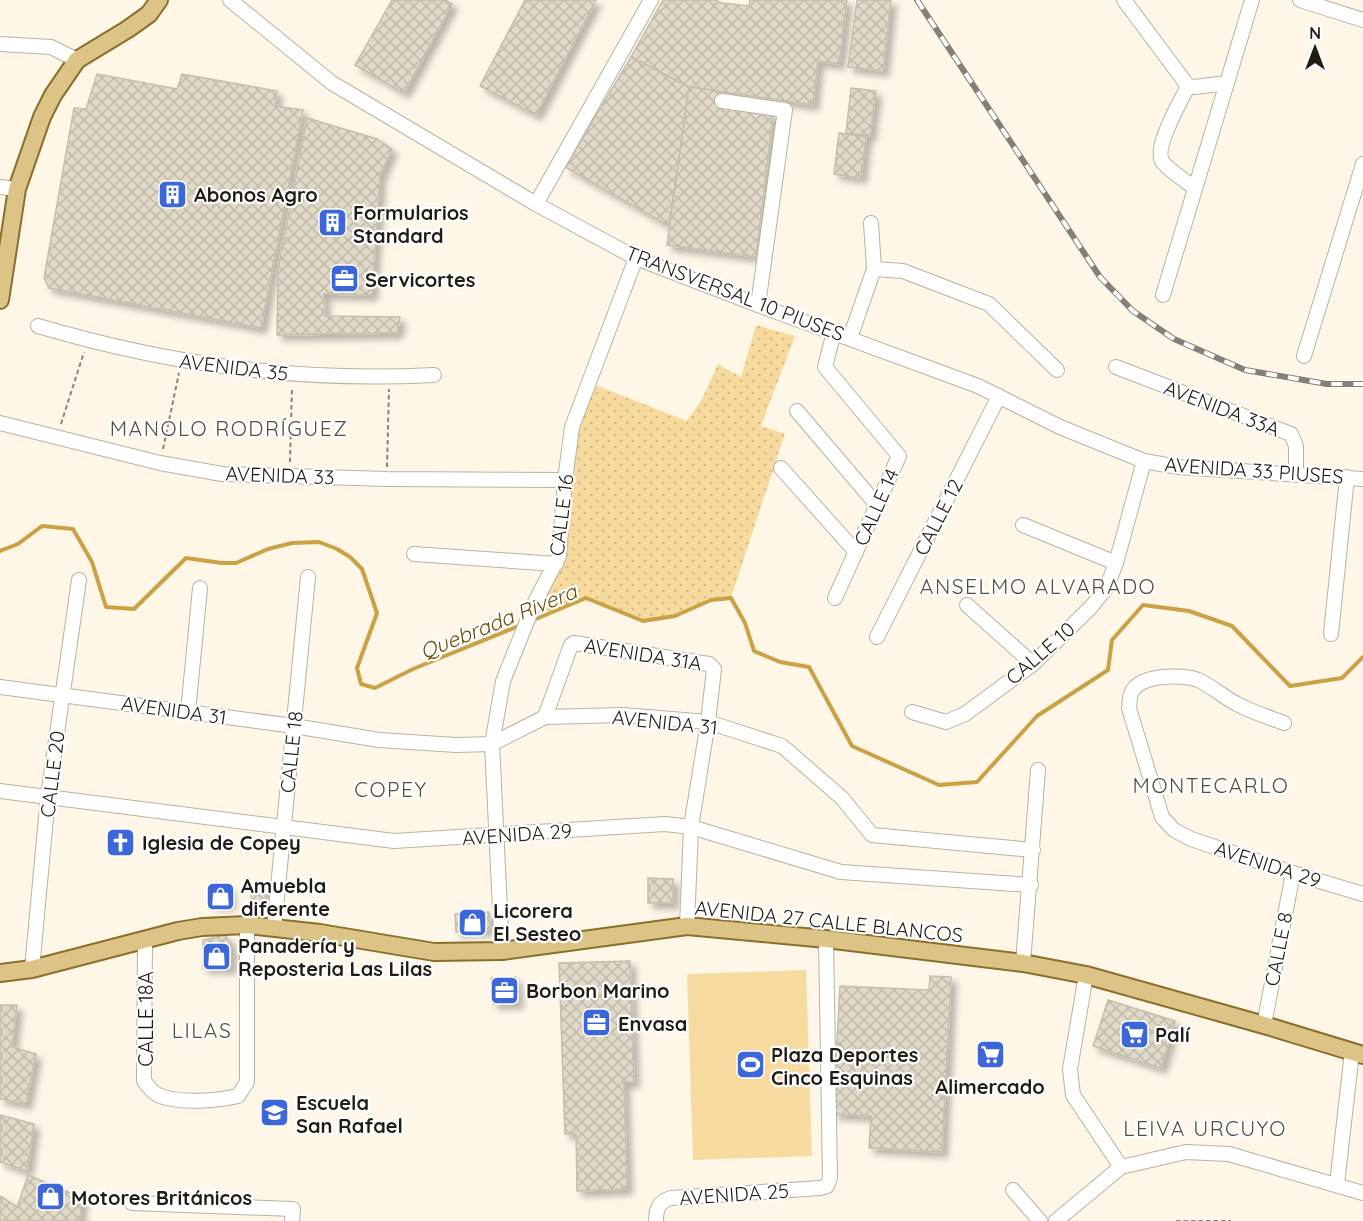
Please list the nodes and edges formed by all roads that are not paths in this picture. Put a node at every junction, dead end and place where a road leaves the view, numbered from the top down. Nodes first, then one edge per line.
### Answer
1 (159, 0) edge
2 (230, 0) edge
3 (651, 0) edge
4 (1124, 0) edge
5 (1252, 0) edge
6 (1300, 0) edge
7 (1363, 20) edge
8 (0, 44) edge
9 (77, 60) junction
10 (1227, 83) junction
11 (1188, 86) junction
12 (722, 101) dead end
13 (1363, 164) edge
14 (8, 188) edge
15 (1195, 188) junction
16 (536, 204) junction
17 (1357, 206) edge
18 (871, 223) dead end
19 (636, 258) junction
20 (874, 269) junction
21 (1163, 295) dead end
22 (0, 300) edge
23 (758, 305) junction
24 (38, 326) dead end
25 (834, 332) junction
26 (850, 338) junction
27 (1304, 356) dead end
28 (1116, 367) dead end
29 (1057, 370) dead end
30 (434, 375) dead end
31 (999, 396) junction
32 (797, 411) dead end
33 (0, 423) edge
34 (1144, 461) junction
35 (781, 468) dead end
36 (1296, 473) junction
37 (1347, 477) junction
38 (1363, 479) edge
39 (565, 480) junction
40 (877, 504) junction
41 (1023, 525) dead end
42 (856, 552) junction
43 (414, 554) dead end
44 (1116, 563) junction
45 (556, 564) junction
46 (308, 577) dead end
47 (79, 580) dead end
48 (200, 588) dead end
49 (835, 598) dead end
50 (967, 605) dead end
51 (1331, 634) dead end
52 (877, 637) dead end
53 (1033, 664) junction
54 (0, 687) edge
55 (61, 694) junction
56 (188, 712) junction
57 (912, 712) dead end
58 (545, 717) junction
59 (708, 722) junction
60 (1284, 723) dead end
61 (294, 726) junction
62 (492, 744) junction
63 (1038, 770) dead end
64 (0, 791) edge
65 (48, 796) junction
66 (283, 825) junction
67 (691, 826) junction
68 (496, 836) junction
69 (1033, 849) junction
70 (1293, 873) junction
71 (1031, 885) junction
72 (1363, 894) edge
73 (247, 925) junction
74 (687, 926) junction
75 (274, 928) junction
76 (145, 939) junction
77 (826, 939) junction
78 (502, 951) junction
79 (1023, 963) junction
80 (32, 969) junction
81 (0, 973) edge
82 (1086, 975) junction
83 (1264, 1024) junction
84 (1357, 1054) edge
85 (1121, 1167) junction
86 (1337, 1184) junction
87 (1014, 1190) dead end
88 (1363, 1192) edge
89 (132, 1203) dead end
90 (292, 1215) edge
91 (656, 1221) edge
92 (1040, 1221) edge
93 (1056, 1221) edge

1 - 9 main road
2 - 16 street, TRANSVERSAL 10 PIUSES
3 - 16 street
4 - 11 street
5 - 10 street
6 - 7 street
8 - 9 street
9 - 14 main road
10 - 11 street
10 - 15 street
11 - 15 street
12 - 23 street
13 - 17 street
14 - 22 main road
15 - 21 street
16 - 19 street, TRANSVERSAL 10 PIUSES
17 - 27 street
18 - 20 street
19 - 23 street, TRANSVERSAL 10 PIUSES
19 - 39 street, CALLE 16
20 - 26 street
20 - 29 street
23 - 25 street, TRANSVERSAL 10 PIUSES
24 - 30 street, AVENIDA 35
25 - 26 street, TRANSVERSAL 10 PIUSES
25 - 40 street, CALLE 14
26 - 31 street, TRANSVERSAL 10 PIUSES
28 - 36 street, AVENIDA 33A
31 - 34 street, TRANSVERSAL 10 PIUSES
31 - 52 street, CALLE 12
32 - 40 street
33 - 39 street, AVENIDA 33
34 - 36 street, AVENIDA 33 PIUSES
34 - 44 street, CALLE 10
35 - 42 street
36 - 37 street, AVENIDA 33 PIUSES
37 - 38 street, AVENIDA 33 PIUSES
37 - 51 street
39 - 45 street, CALLE 16
40 - 42 street, CALLE 14
41 - 44 street
42 - 49 street, CALLE 14
43 - 45 street
44 - 53 street, CALLE 10
45 - 62 street, CALLE 16
46 - 61 street, CALLE 18
47 - 55 street, CALLE 20
48 - 56 street
50 - 53 street
53 - 57 street, CALLE 10
54 - 55 street, AVENIDA 31
55 - 56 street, AVENIDA 31
55 - 65 street, CALLE 20
56 - 61 street, AVENIDA 31
58 - 59 street, AVENIDA 31
58 - 59 street, AVENIDA 31A
58 - 62 street
59 - 67 street
59 - 69 street, AVENIDA 31
60 - 70 street, AVENIDA 29
61 - 62 street, AVENIDA 31
61 - 66 street, CALLE 18
62 - 68 street, CALLE 16
63 - 69 street
64 - 65 street, AVENIDA 29
65 - 66 street, AVENIDA 29
65 - 80 street, CALLE 20
66 - 68 street, AVENIDA 29
66 - 75 street, CALLE 18
67 - 68 street, AVENIDA 29
67 - 71 street, AVENIDA 29
67 - 74 street
68 - 78 street, CALLE 16
69 - 71 street
70 - 72 street, AVENIDA 29
70 - 83 street, CALLE 8
71 - 79 street
73 - 75 main road, AVENIDA 27 CALLE BLANCOS
73 - 76 main road, AVENIDA 27 CALLE BLANCOS
73 - 76 street, CALLE 18A
74 - 77 main road, AVENIDA 27 CALLE BLANCOS
74 - 78 main road, AVENIDA 27 CALLE BLANCOS
75 - 78 main road, AVENIDA 27 CALLE BLANCOS
76 - 80 main road, AVENIDA 27 CALLE BLANCOS
77 - 79 main road, AVENIDA 27 CALLE BLANCOS
77 - 91 street, AVENIDA 25
79 - 82 main road, AVENIDA 27 CALLE BLANCOS
80 - 81 main road, AVENIDA 27 CALLE BLANCOS
82 - 83 main road, AVENIDA 27 CALLE BLANCOS
82 - 85 street
83 - 84 main road, AVENIDA 27 CALLE BLANCOS
84 - 86 street
85 - 86 street
85 - 93 street
86 - 88 street
87 - 92 street
89 - 90 street

